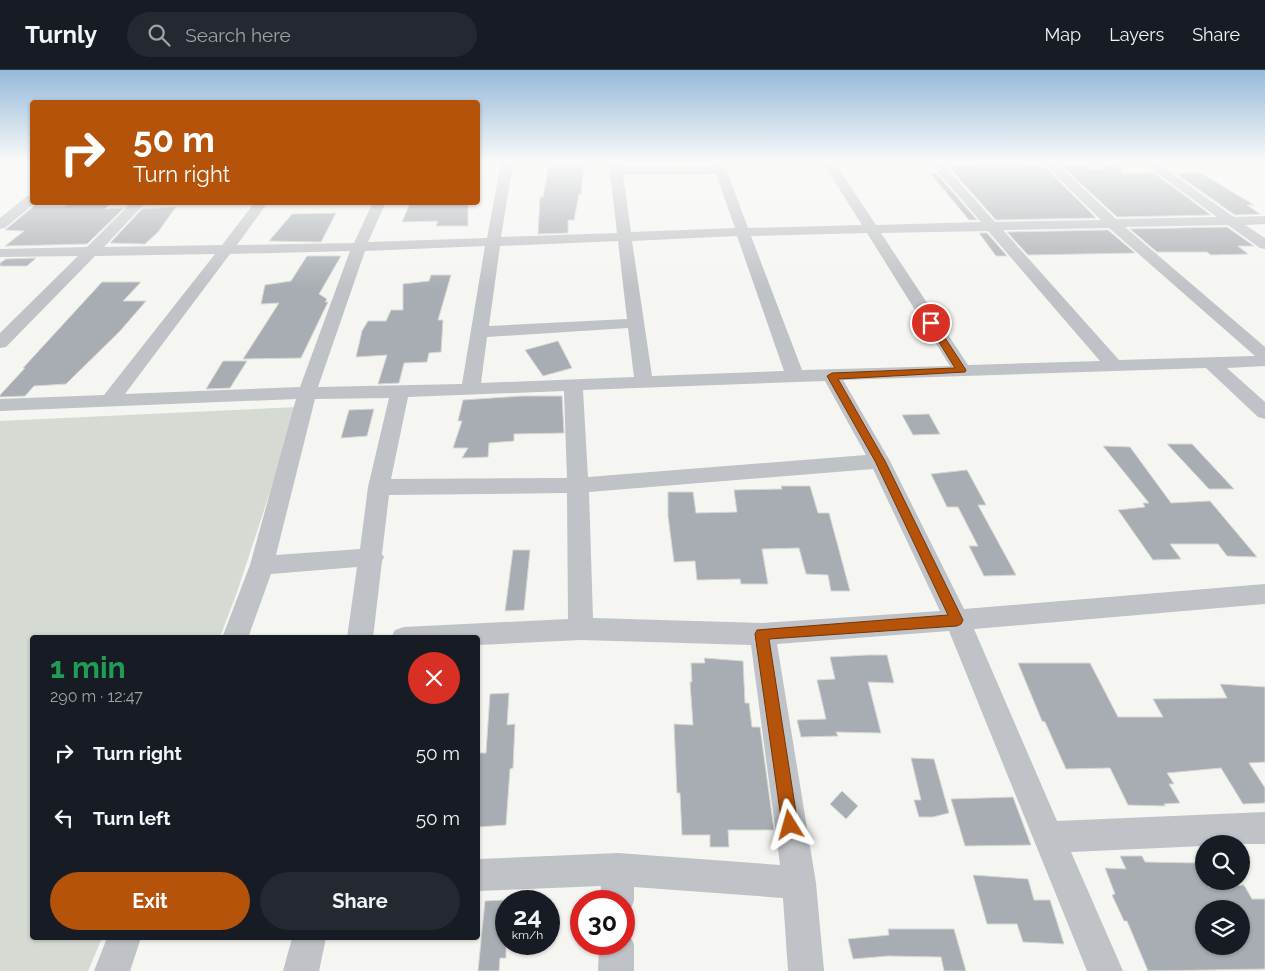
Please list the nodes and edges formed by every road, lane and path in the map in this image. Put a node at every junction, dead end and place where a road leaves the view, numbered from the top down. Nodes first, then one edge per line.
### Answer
1 (24, 205) edge
2 (137, 205) edge
3 (260, 205) edge
4 (379, 205) edge
5 (500, 205) edge
6 (622, 205) edge
7 (734, 205) edge
8 (855, 205) edge
9 (973, 205) edge
10 (1092, 205) edge
11 (1210, 205) edge
12 (1232, 220) junction
13 (1265, 220) edge
14 (1112, 224) junction
15 (0, 225) edge
16 (993, 227) junction
17 (870, 229) junction
18 (744, 232) junction
19 (626, 236) junction
20 (493, 243) junction
21 (1265, 245) edge
22 (359, 247) junction
23 (226, 249) junction
24 (92, 251) junction
25 (0, 253) edge
26 (637, 323) junction
27 (479, 332) junction
28 (0, 343) edge
29 (1265, 356) edge
30 (1265, 361) edge
31 (1211, 363) junction
32 (1115, 367) junction
33 (962, 370) junction
34 (795, 376) junction
35 (832, 376) junction
36 (644, 382) junction
37 (573, 384) junction
38 (471, 388) junction
39 (400, 392) junction
40 (308, 393) junction
41 (109, 402) junction
42 (0, 405) edge
43 (1265, 413) edge
44 (880, 461) junction
45 (578, 485) junction
46 (379, 487) junction
47 (372, 557) junction
48 (262, 565) junction
49 (1265, 594) edge
50 (957, 620) junction
51 (581, 630) junction
52 (762, 634) junction
53 (236, 635) edge
54 (360, 635) edge
55 (470, 635) edge
56 (1265, 828) edge
57 (1049, 837) junction
58 (618, 869) junction
59 (480, 875) edge
60 (799, 883) junction
61 (617, 890) edge
62 (123, 940) edge
63 (309, 940) edge
64 (616, 955) edge
65 (112, 971) edge
66 (301, 971) edge
67 (616, 971) edge
68 (806, 971) edge
69 (1105, 971) edge

1 - 15 street
2 - 24 street
3 - 23 street
4 - 22 street
5 - 20 street
6 - 19 street
7 - 18 street
8 - 17 street
9 - 16 street
10 - 14 street
11 - 12 street
12 - 13 street
12 - 14 street
12 - 21 street
14 - 16 street
14 - 29 street
16 - 17 street
16 - 32 street
17 - 18 street
17 - 33 street
18 - 19 street
18 - 34 street
19 - 20 street
19 - 26 street
20 - 22 street
20 - 27 street
22 - 23 street
22 - 40 street
23 - 24 street
23 - 41 street
24 - 25 street
24 - 28 street
26 - 27 street
26 - 36 street
27 - 38 street
30 - 31 street
31 - 32 street
31 - 43 street
32 - 33 street
33 - 35 street
34 - 35 street
34 - 36 street
35 - 44 street
36 - 37 street
37 - 38 street
37 - 45 street
38 - 39 street
39 - 40 street
39 - 46 street
40 - 41 street
40 - 48 street
41 - 42 street
44 - 45 street
44 - 50 street
45 - 46 street
45 - 51 street
46 - 47 street
47 - 48 street
47 - 54 street
48 - 53 street
49 - 50 street
50 - 52 street
50 - 57 street
51 - 52 street
51 - 55 street
52 - 60 street
56 - 57 street
57 - 69 street
58 - 59 street
58 - 60 street
58 - 61 street
60 - 68 street
62 - 65 street
63 - 66 street
64 - 67 street

